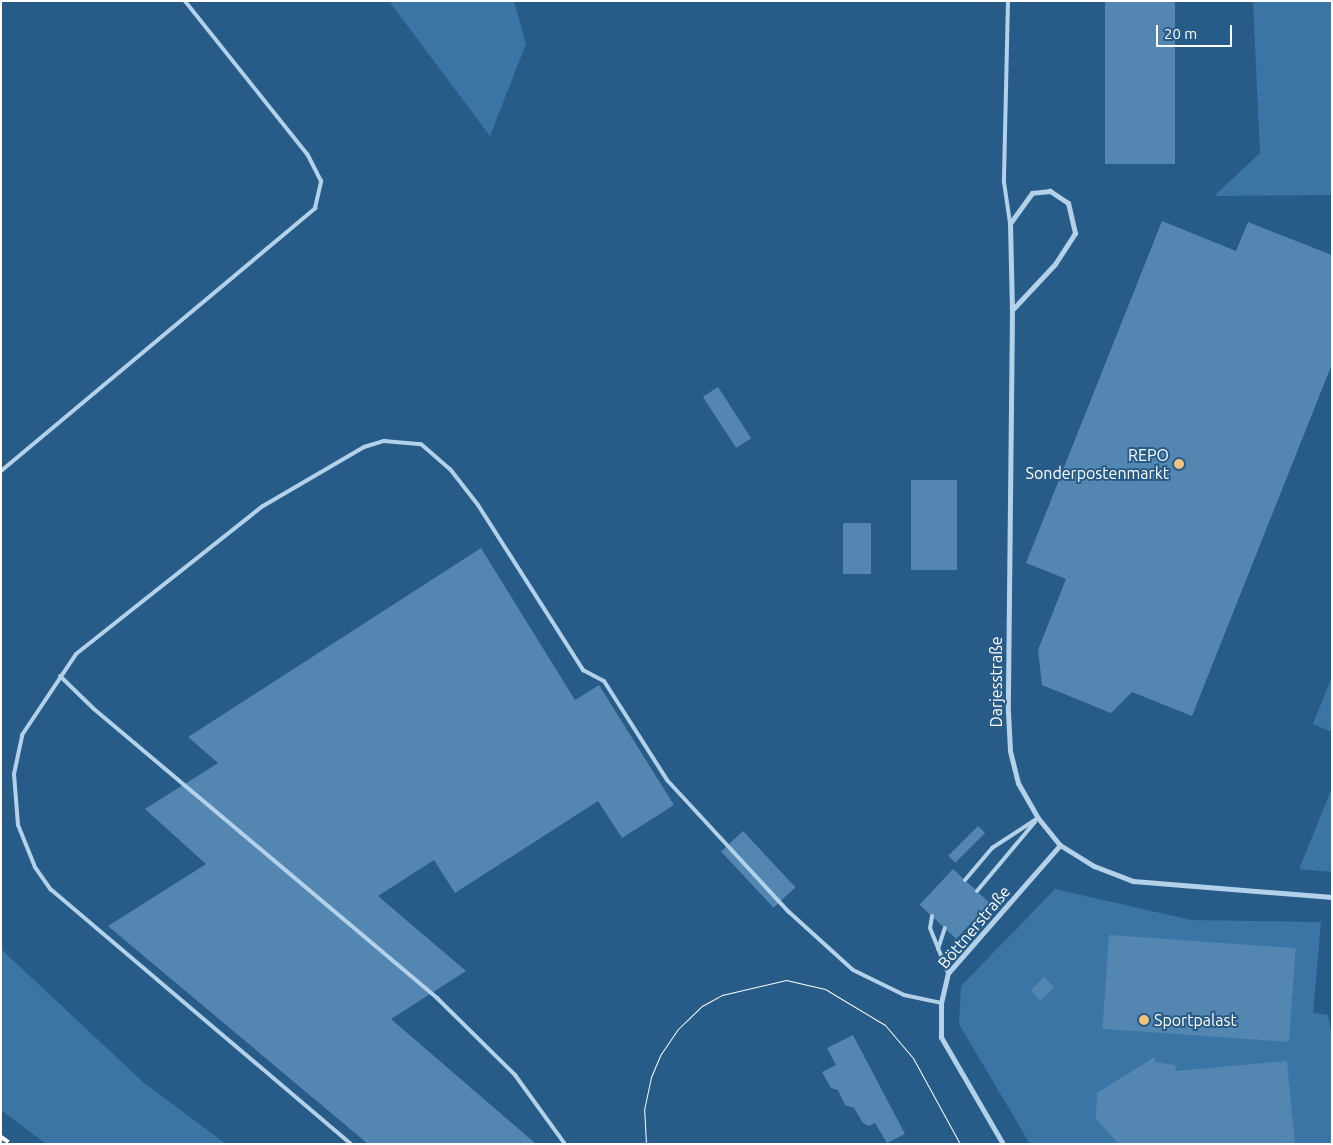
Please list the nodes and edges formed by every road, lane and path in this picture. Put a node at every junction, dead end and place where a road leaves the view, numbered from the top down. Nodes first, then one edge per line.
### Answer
1 (185, 1) edge
2 (1008, 1) edge
3 (1010, 223) junction
4 (1012, 310) junction
5 (1, 471) edge
6 (60, 676) junction
7 (1038, 818) junction
8 (1060, 845) junction
9 (964, 880) dead end
10 (978, 891) dead end
11 (1332, 897) edge
12 (932, 916) dead end
13 (945, 928) dead end
14 (938, 950) junction
15 (948, 973) junction
16 (941, 1003) junction
17 (351, 1144) edge
18 (565, 1144) edge
19 (1003, 1144) edge

1 - 5 lane
2 - 3 lane
3 - 4 street, Darjesstraße
3 - 4 street
4 - 7 street, Darjesstraße
6 - 16 lane
6 - 17 lane
6 - 18 lane
7 - 8 street, Darjesstraße
7 - 9 lane
7 - 10 lane
8 - 11 street, Darjesstraße
8 - 15 street, Böttnerstraße
12 - 14 lane
13 - 14 lane
14 - 15 lane
15 - 16 street, Böttnerstraße
16 - 19 street, Böttnerstraße

